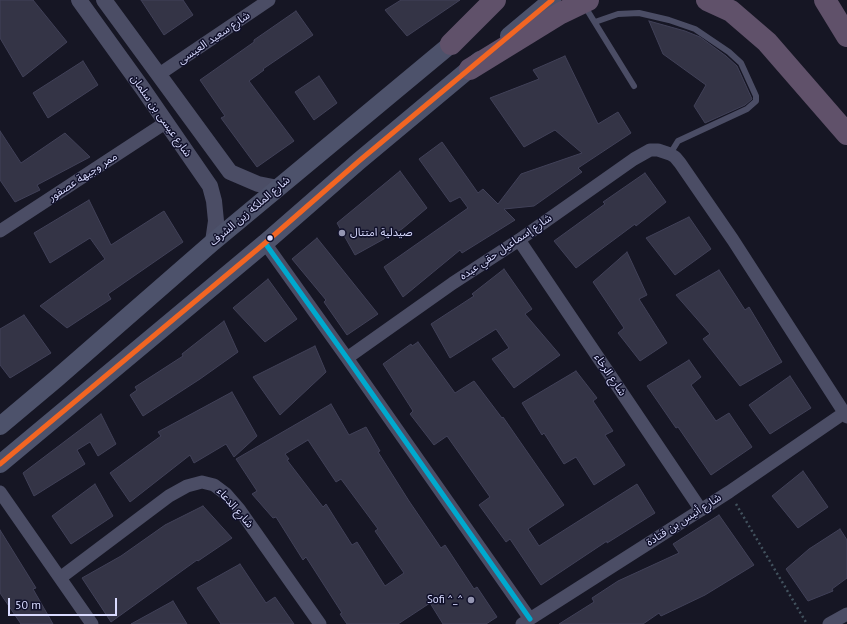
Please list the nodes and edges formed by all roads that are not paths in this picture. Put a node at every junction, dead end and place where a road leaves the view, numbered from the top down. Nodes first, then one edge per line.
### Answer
1 (79, 0) edge
2 (104, 0) edge
3 (270, 0) edge
4 (495, 0) edge
5 (504, 0) edge
6 (552, 0) edge
7 (707, 0) edge
8 (825, 0) edge
9 (585, 1) edge
10 (595, 22) junction
11 (847, 36) edge
12 (451, 44) junction
13 (470, 69) junction
14 (158, 75) junction
15 (634, 86) dead end
16 (165, 122) junction
17 (847, 134) edge
18 (670, 154) junction
19 (230, 172) junction
20 (210, 186) junction
21 (278, 188) junction
22 (2, 225) edge
23 (518, 240) junction
24 (212, 242) junction
25 (265, 243) junction
26 (347, 358) junction
27 (845, 415) edge
28 (0, 426) edge
29 (0, 464) edge
30 (0, 492) edge
31 (701, 510) junction
32 (60, 578) junction
33 (847, 614) edge
34 (526, 622) edge
35 (92, 624) edge
36 (320, 624) edge
37 (829, 624) edge

1 - 16 street, شارع عيسى بن سلمان
2 - 14 street, شارع عيسى بن سلمان
3 - 14 street, شارع سعيد العيسى
4 - 12 highway
5 - 12 main road, شارع الملكة زين الشرف
6 - 13 main road
7 - 17 highway
8 - 11 highway
9 - 10 lane
9 - 13 highway
10 - 15 lane
10 - 18 lane
12 - 21 main road, شارع الملكة زين الشرف
13 - 25 main road
14 - 19 street, شارع عيسى بن سلمان
16 - 20 street, شارع عيسى بن سلمان
16 - 22 street, ممر وجيهة عصفور
18 - 23 street, شارع إسماعيل حقي عبده
18 - 27 street
19 - 20 street
19 - 21 street
20 - 24 street, شارع عيسى بن سلمان
21 - 24 main road, شارع الملكة زين الشرف
23 - 26 street, شارع إسماعيل حقي عبده
23 - 31 street, شارع الرخاء
24 - 28 main road, شارع الملكة زين الشرف
25 - 26 street
25 - 29 main road
26 - 34 street
27 - 31 street, شارع أنيس بن قتادة
30 - 32 street
31 - 34 street, شارع أنيس بن قتادة
32 - 35 street
32 - 36 street, شارع الدعاء
33 - 37 street

